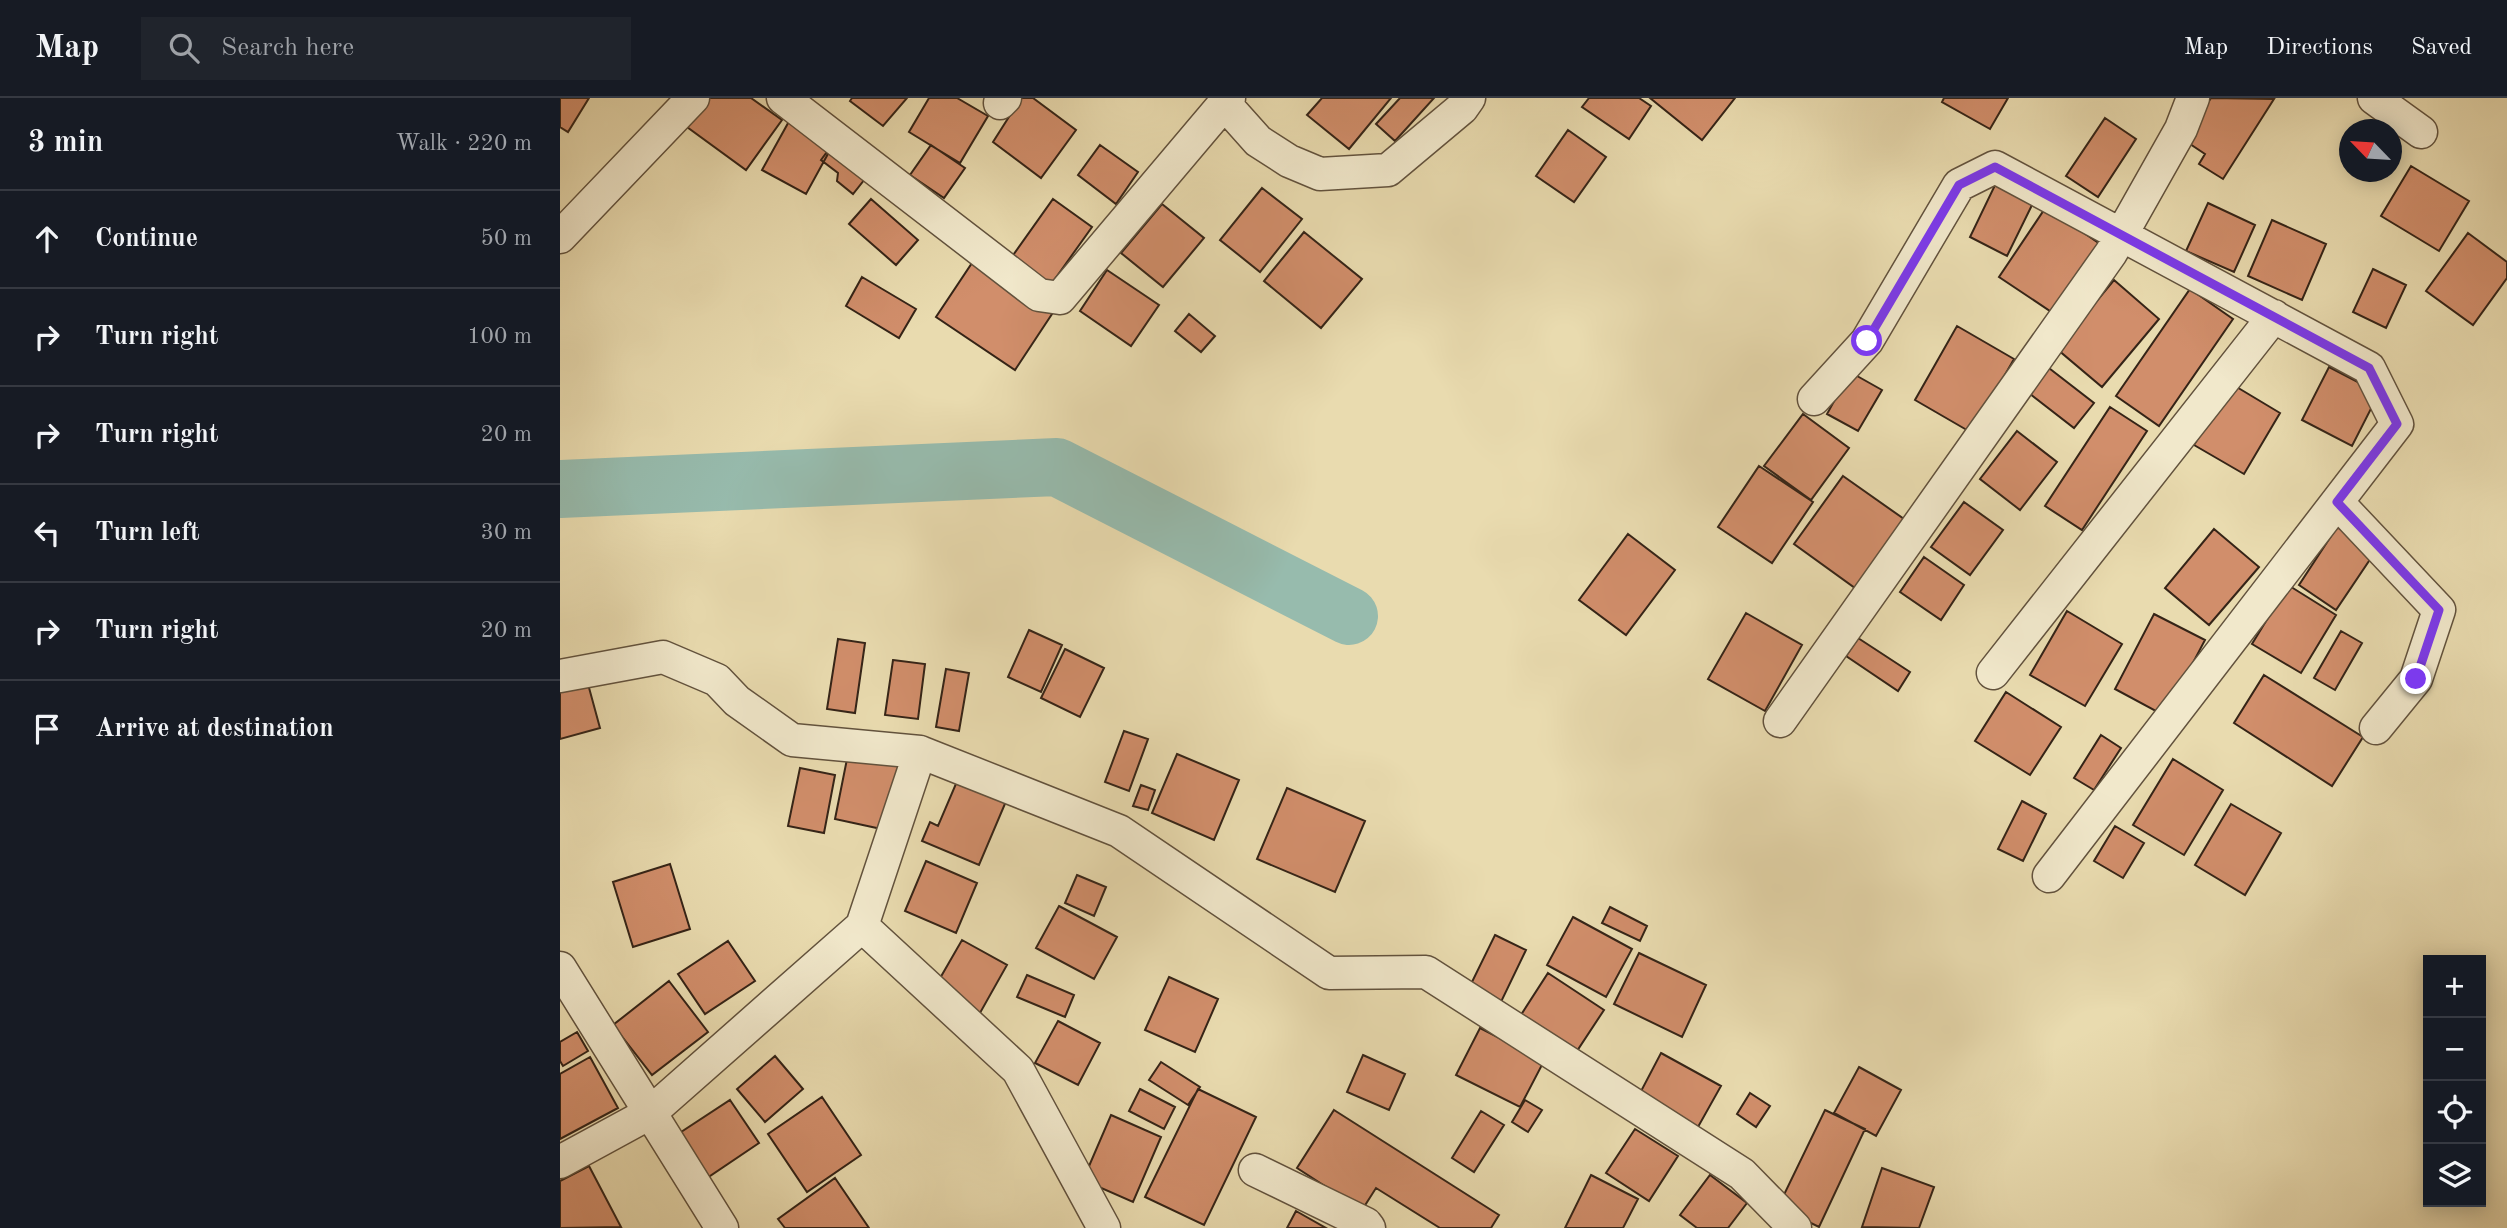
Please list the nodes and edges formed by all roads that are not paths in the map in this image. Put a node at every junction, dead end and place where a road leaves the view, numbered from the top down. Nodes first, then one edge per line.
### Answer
1 (693, 98) edge
2 (783, 98) edge
3 (1469, 98) edge
4 (2193, 98) edge
5 (2374, 98) edge
6 (1227, 101) edge
7 (2421, 132) dead end
8 (2122, 234) junction
9 (560, 237) edge
10 (2274, 316) junction
11 (1814, 399) dead end
12 (2337, 502) junction
13 (1993, 673) dead end
14 (560, 676) edge
15 (1780, 721) dead end
16 (2376, 728) dead end
17 (920, 752) junction
18 (2049, 876) dead end
19 (862, 926) junction
20 (560, 968) edge
21 (650, 1113) junction
22 (560, 1162) edge
23 (1255, 1170) dead end
24 (722, 1228) edge
25 (1104, 1228) edge
26 (1369, 1228) edge
27 (1795, 1228) edge

1 - 9 street
2 - 6 street
3 - 6 street
4 - 8 street
5 - 7 street
8 - 10 street
8 - 11 street
8 - 15 street
10 - 12 street
10 - 13 street
12 - 16 street
12 - 18 street
14 - 17 street
17 - 19 street
17 - 27 street
19 - 21 street
19 - 25 street
20 - 21 street
21 - 22 street
21 - 24 street
23 - 26 street

